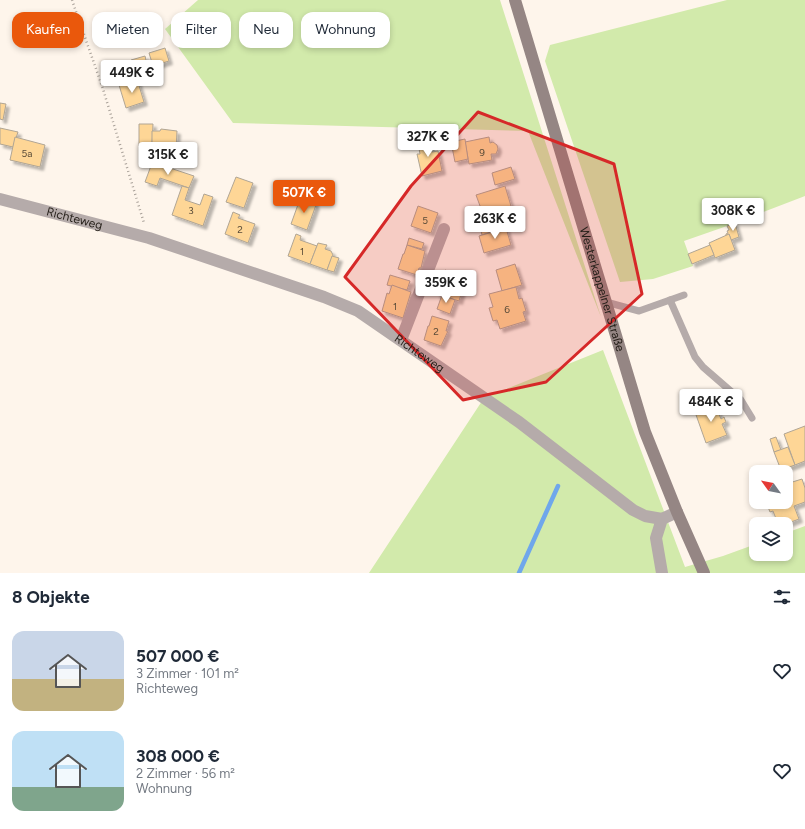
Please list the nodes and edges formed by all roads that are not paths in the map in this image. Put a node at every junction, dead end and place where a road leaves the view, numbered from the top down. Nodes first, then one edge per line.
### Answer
1 (515, 0) edge
2 (0, 199) edge
3 (444, 229) dead end
4 (684, 295) dead end
5 (670, 300) junction
6 (606, 302) junction
7 (401, 340) junction
8 (752, 418) dead end
9 (677, 512) junction
10 (662, 519) junction
11 (662, 573) edge
12 (704, 573) edge

1 - 6 main road, Westerkappelner Straße
2 - 7 street, Richteweg
3 - 7 street
4 - 5 lane
5 - 6 lane
5 - 8 lane
6 - 9 main road, Westerkappelner Straße
7 - 10 street, Richteweg
9 - 10 street
9 - 12 main road, Westerkappelner Straße
10 - 11 street

